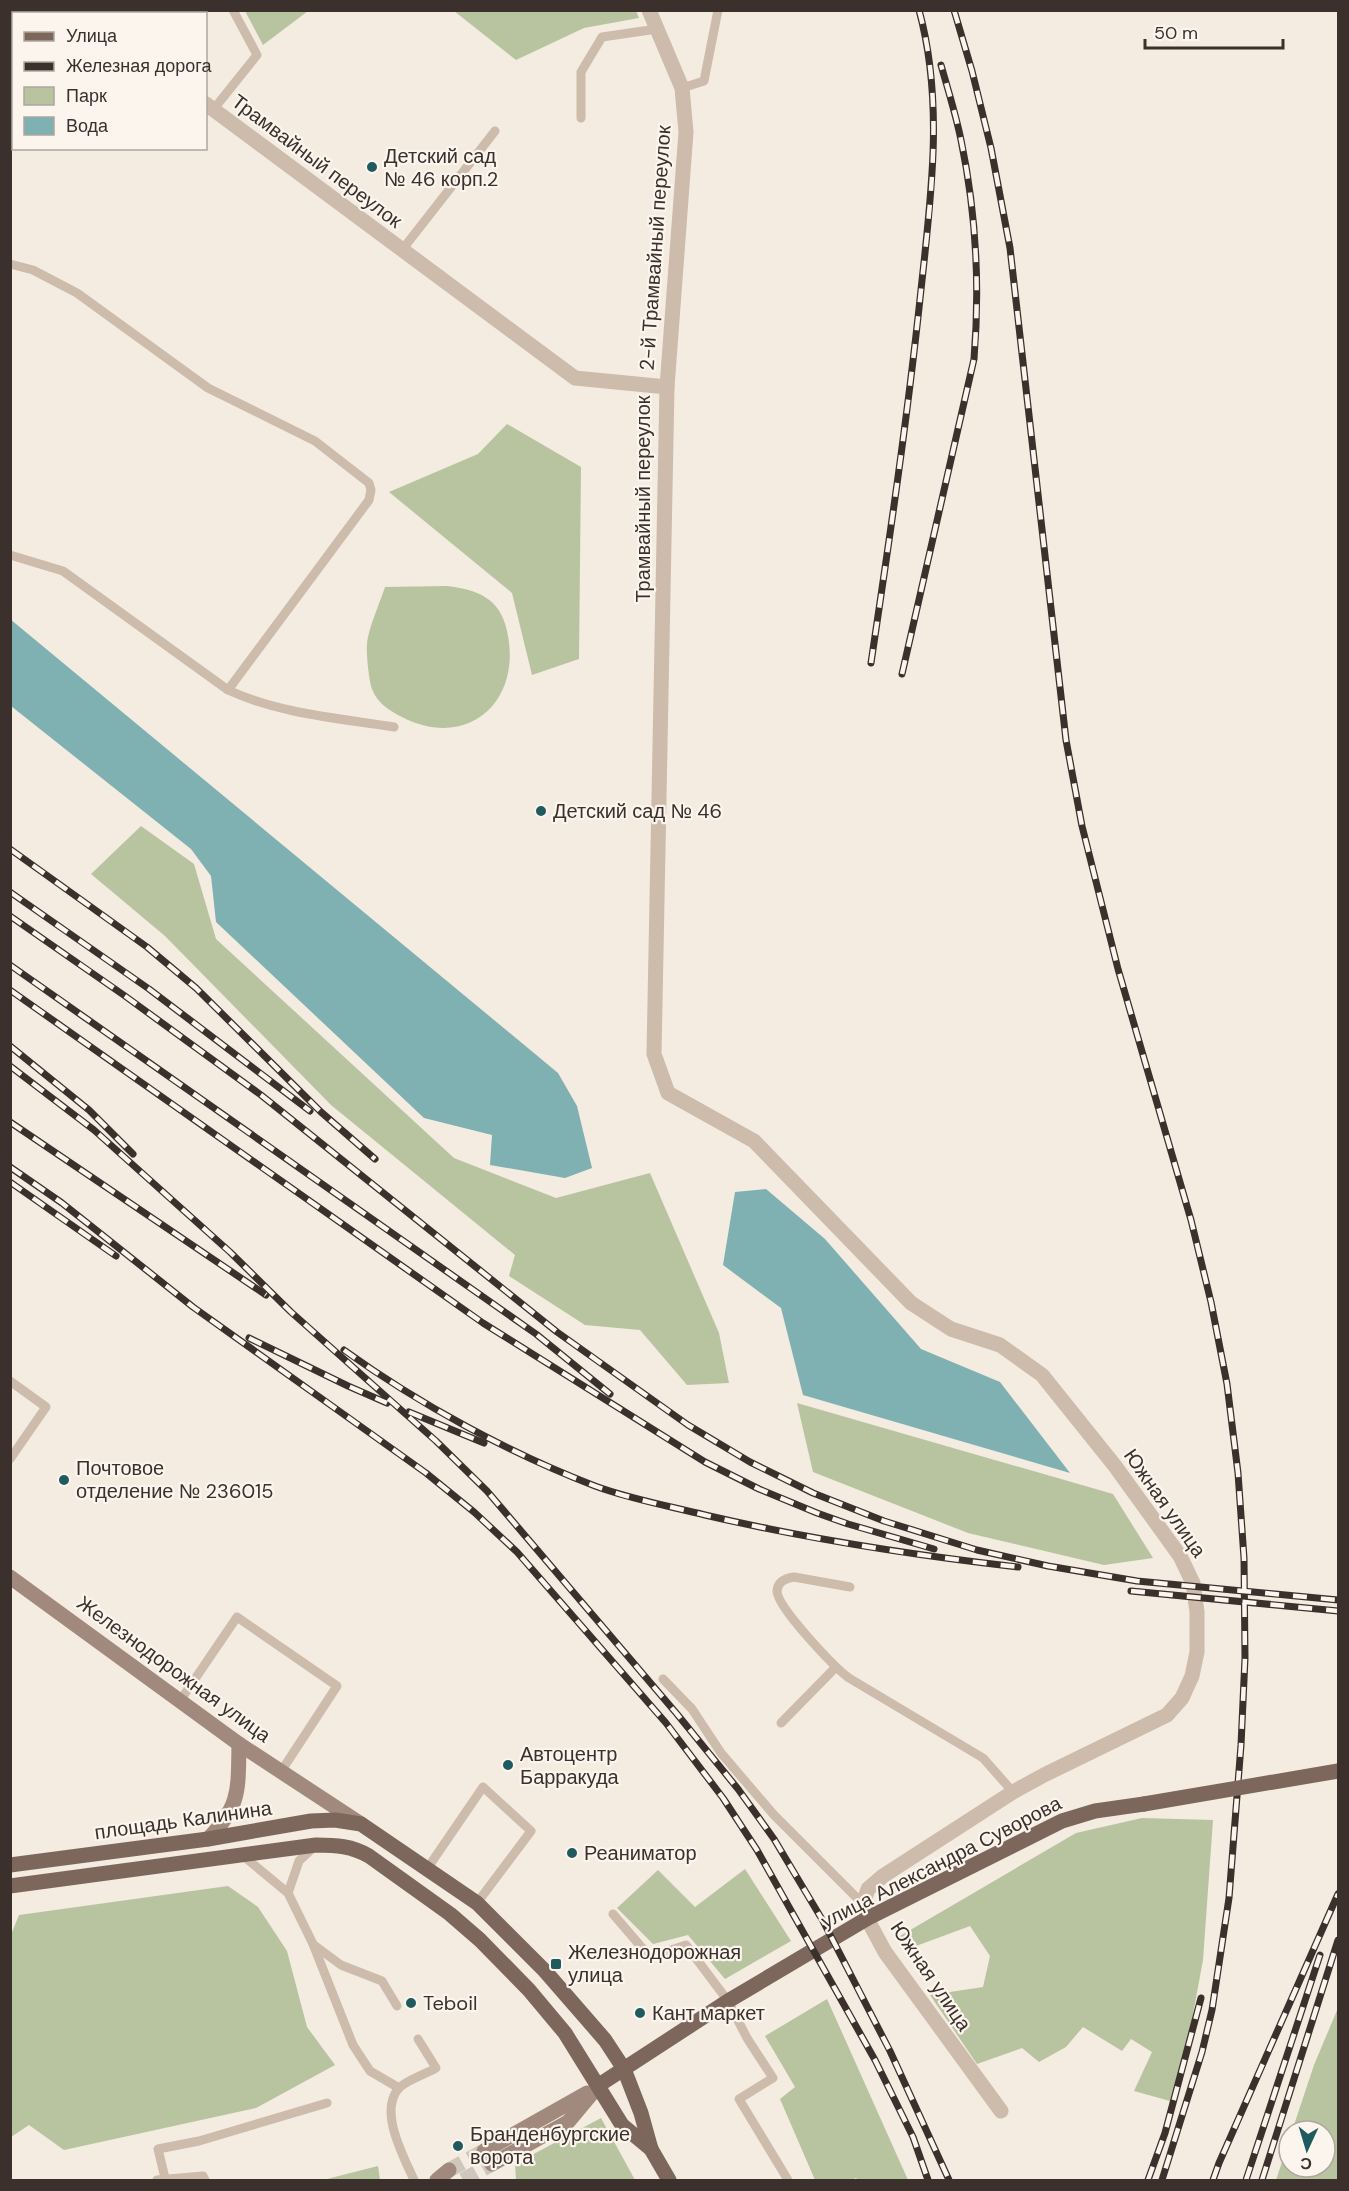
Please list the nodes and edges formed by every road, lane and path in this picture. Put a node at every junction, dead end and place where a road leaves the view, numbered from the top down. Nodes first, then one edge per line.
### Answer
1 (233, 10) edge
2 (649, 10) edge
3 (718, 10) edge
4 (657, 29) junction
5 (682, 88) junction
6 (209, 107) edge
7 (581, 118) dead end
8 (495, 131) dead end
9 (402, 250) junction
10 (10, 264) edge
11 (667, 387) junction
12 (10, 555) edge
13 (228, 690) junction
14 (394, 727) dead end
15 (654, 1054) joint
16 (10, 1381) edge
17 (10, 1460) edge
18 (10, 1577) edge
19 (850, 1587) dead end
20 (835, 1668) junction
21 (663, 1679) dead end
22 (180, 1701) junction
23 (781, 1723) dead end
24 (239, 1744) junction
25 (282, 1770) junction
26 (1338, 1771) edge
27 (1013, 1792) junction
28 (361, 1824) junction
29 (208, 1839) junction
30 (316, 1845) junction
31 (241, 1854) junction
32 (10, 1865) edge
33 (427, 1869) junction
34 (10, 1886) edge
35 (288, 1893) junction
36 (477, 1902) junction
37 (866, 1911) junction
38 (613, 1914) dead end
39 (313, 1944) junction
40 (728, 2001) junction
41 (397, 2006) dead end
42 (418, 2039) dead end
43 (624, 2069) junction
44 (599, 2085) junction
45 (399, 2088) junction
46 (327, 2103) dead end
47 (1001, 2111) dead end
48 (651, 2149) junction
49 (488, 2157) tunnel mouth
50 (161, 2180) edge
51 (205, 2181) edge
52 (414, 2181) edge
53 (669, 2181) edge
54 (788, 2181) edge

1 - 6 lane
2 - 4 street, 2-й Трамвайный переулок
3 - 5 lane
4 - 5 street, 2-й Трамвайный переулок
4 - 7 lane
5 - 11 street, 2-й Трамвайный переулок
6 - 9 street, Трамвайный переулок
8 - 9 lane
9 - 11 street, Трамвайный переулок
10 - 13 lane
11 - 15 street, Трамвайный переулок
12 - 13 lane
13 - 14 lane
15 - 27 street, Южная улица
16 - 17 lane
18 - 22 street, Железнодорожная улица
19 - 20 lane
20 - 23 lane
20 - 27 lane
21 - 37 lane
22 - 24 street, Железнодорожная улица
22 - 25 lane
24 - 25 street, Железнодорожная улица
24 - 29 street
25 - 28 street, Железнодорожная улица
26 - 37 main road, улица Александра Суворова, bridge
27 - 37 street, Южная улица
28 - 29 main road, площадь Калинина
28 - 33 main road, Железнодорожная улица
29 - 32 main road, площадь Калинина
30 - 31 main road
30 - 35 lane
30 - 44 main road, Железнодорожная улица
31 - 34 main road
31 - 35 lane
33 - 36 main road, Железнодорожная улица
33 - 36 lane
35 - 39 lane
36 - 43 main road, Железнодорожная улица
37 - 40 main road, улица Александра Суворова
37 - 47 street, Южная улица
38 - 40 lane
39 - 41 lane
39 - 45 lane
40 - 43 main road, улица Александра Суворова
40 - 54 lane
42 - 45 lane
43 - 44 main road, улица Александра Суворова
43 - 48 main road, Железнодорожная улица
44 - 48 main road, Железнодорожная улица
44 - 49 street
45 - 52 lane
46 - 50 lane
48 - 53 main road, Железнодорожная улица
50 - 51 lane

